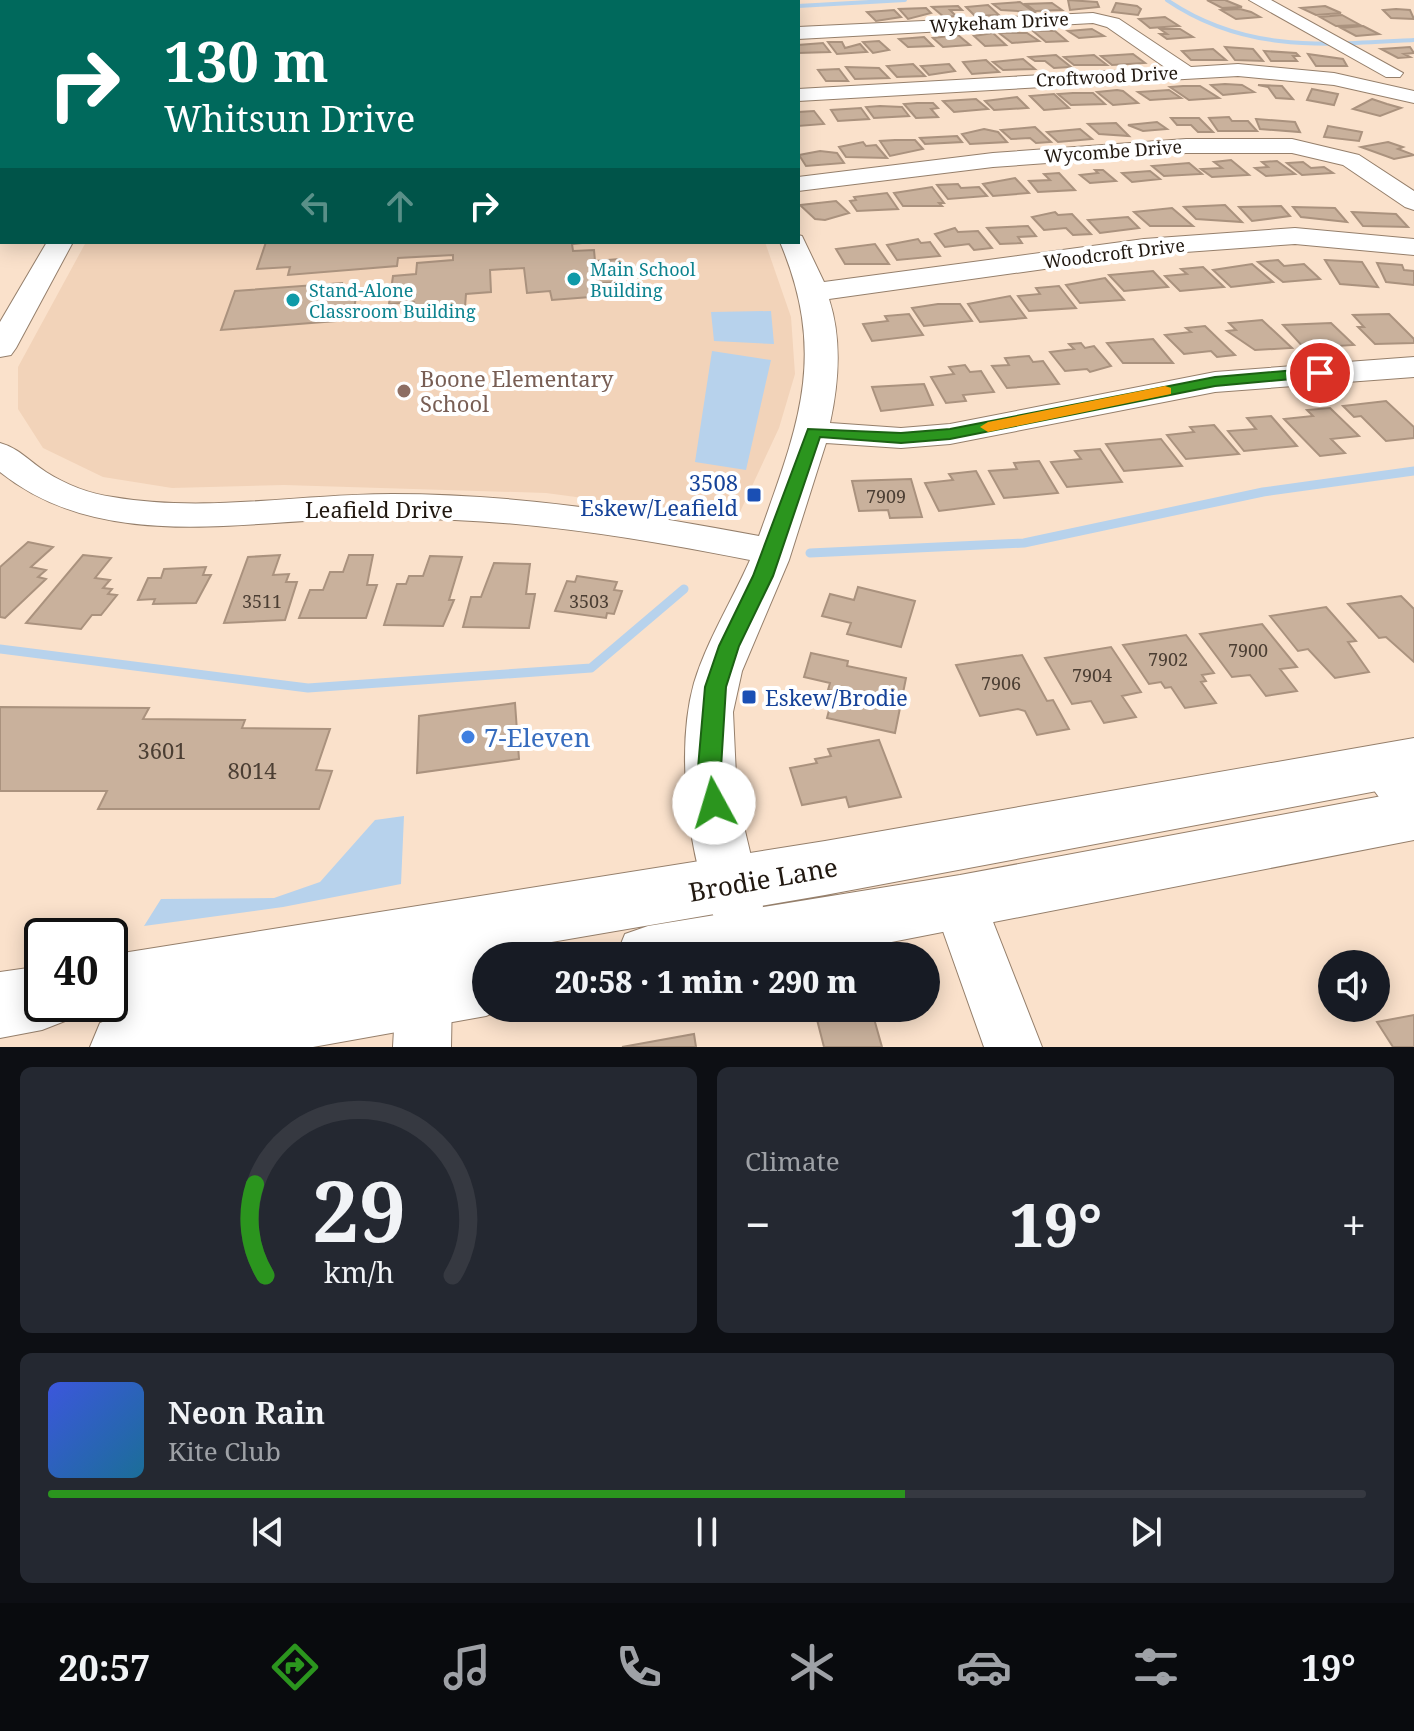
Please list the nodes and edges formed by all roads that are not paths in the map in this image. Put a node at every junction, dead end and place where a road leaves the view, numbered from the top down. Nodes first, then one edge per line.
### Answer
1 (1258, 0) edge
2 (800, 33) edge
3 (1414, 67) edge
4 (1184, 71) junction
5 (1393, 73) junction
6 (1371, 86) junction
7 (800, 95) edge
8 (1414, 97) edge
9 (800, 184) edge
10 (1414, 202) edge
11 (59, 244) edge
12 (794, 244) edge
13 (1414, 247) edge
14 (815, 292) junction
15 (0, 348) edge
16 (1414, 367) edge
17 (814, 432) junction
18 (0, 454) edge
19 (771, 551) junction
20 (1403, 779) edge
21 (1414, 815) edge
22 (960, 903) junction
23 (737, 912) junction
24 (676, 942) edge
25 (128, 985) edge
26 (472, 992) edge
27 (24, 1001) edge
28 (0, 1005) edge
29 (423, 1021) edge
30 (124, 1047) edge
31 (1013, 1047) edge

1 - 5 street
2 - 4 street, Wykeham Drive
3 - 5 street
4 - 6 street, Croftwood Drive
4 - 7 street, Croftwood Drive
5 - 6 street
6 - 8 street, Croftwood Drive
9 - 10 street, Wycombe Drive
11 - 15 street
12 - 14 street
13 - 14 street, Woodcroft Drive
14 - 17 street
16 - 17 street
17 - 19 street
18 - 19 street, Leafield Drive
19 - 23 street
20 - 23 main road, Brodie Lane
21 - 22 main road, Brodie Lane
22 - 23 main road, Brodie Lane
22 - 31 street
23 - 24 main road, Brodie Lane
23 - 25 main road, Brodie Lane
26 - 29 main road
27 - 28 main road
29 - 30 main road

